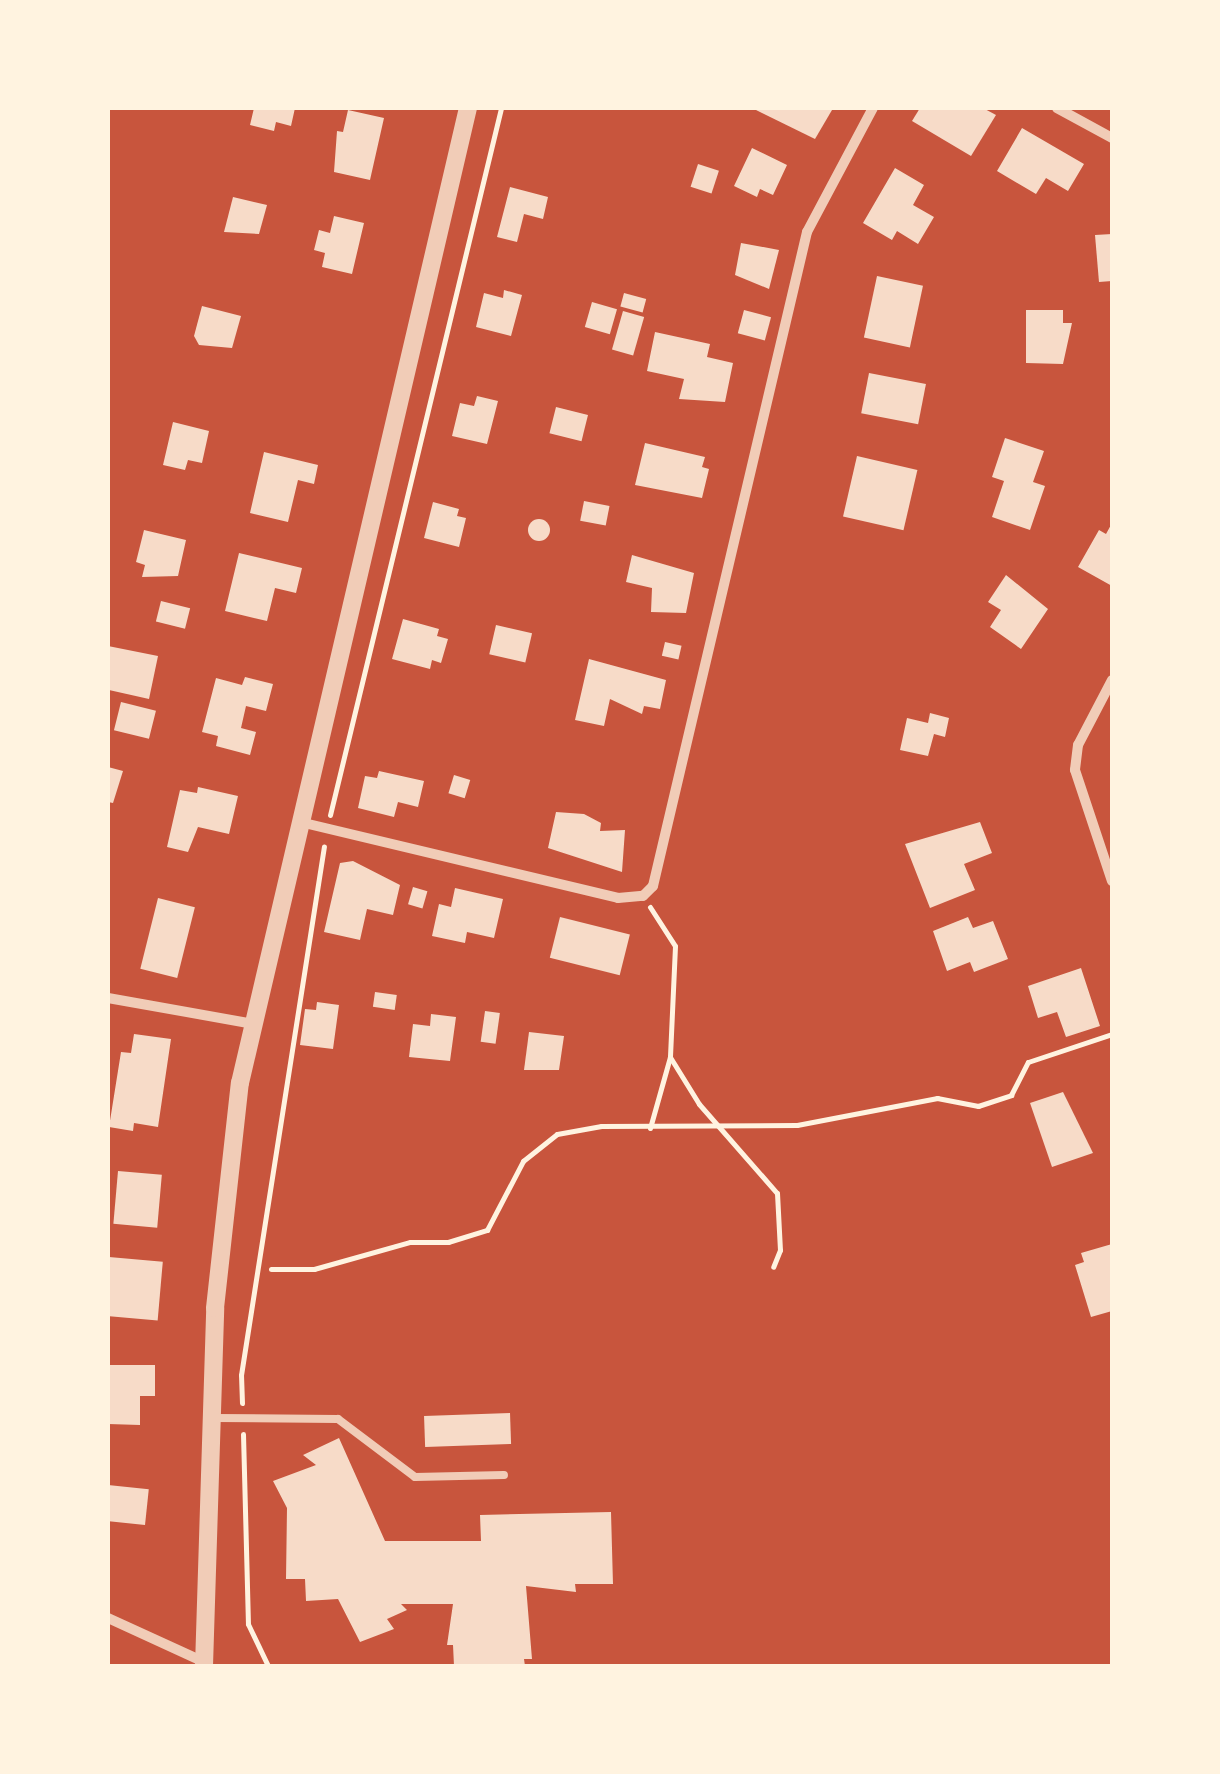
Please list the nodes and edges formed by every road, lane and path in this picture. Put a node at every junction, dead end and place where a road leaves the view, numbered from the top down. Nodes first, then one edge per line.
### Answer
1 (468, 108) edge
2 (501, 108) edge
3 (873, 108) edge
4 (1057, 108) edge
5 (1112, 138) edge
6 (1112, 680) edge
7 (296, 821) junction
8 (327, 828) junction
9 (1112, 881) edge
10 (643, 896) junction
11 (108, 998) edge
12 (254, 1024) junction
13 (1112, 1034) edge
14 (670, 1057) junction
15 (716, 1122) junction
16 (650, 1128) junction
17 (773, 1267) dead end
18 (271, 1270) dead end
19 (210, 1418) junction
20 (242, 1418) junction
21 (504, 1475) dead end
22 (108, 1618) edge
23 (204, 1664) edge
24 (268, 1666) edge

1 - 7 street
2 - 8 path
3 - 10 street
4 - 5 street
6 - 9 street
7 - 8 street
7 - 12 street
8 - 10 street
8 - 20 path
10 - 14 path
11 - 12 street
12 - 19 street
13 - 15 path
14 - 15 path
14 - 16 path
15 - 16 path
15 - 17 path
16 - 18 path
19 - 20 lane
19 - 23 street
20 - 21 lane
20 - 24 path
22 - 23 street

